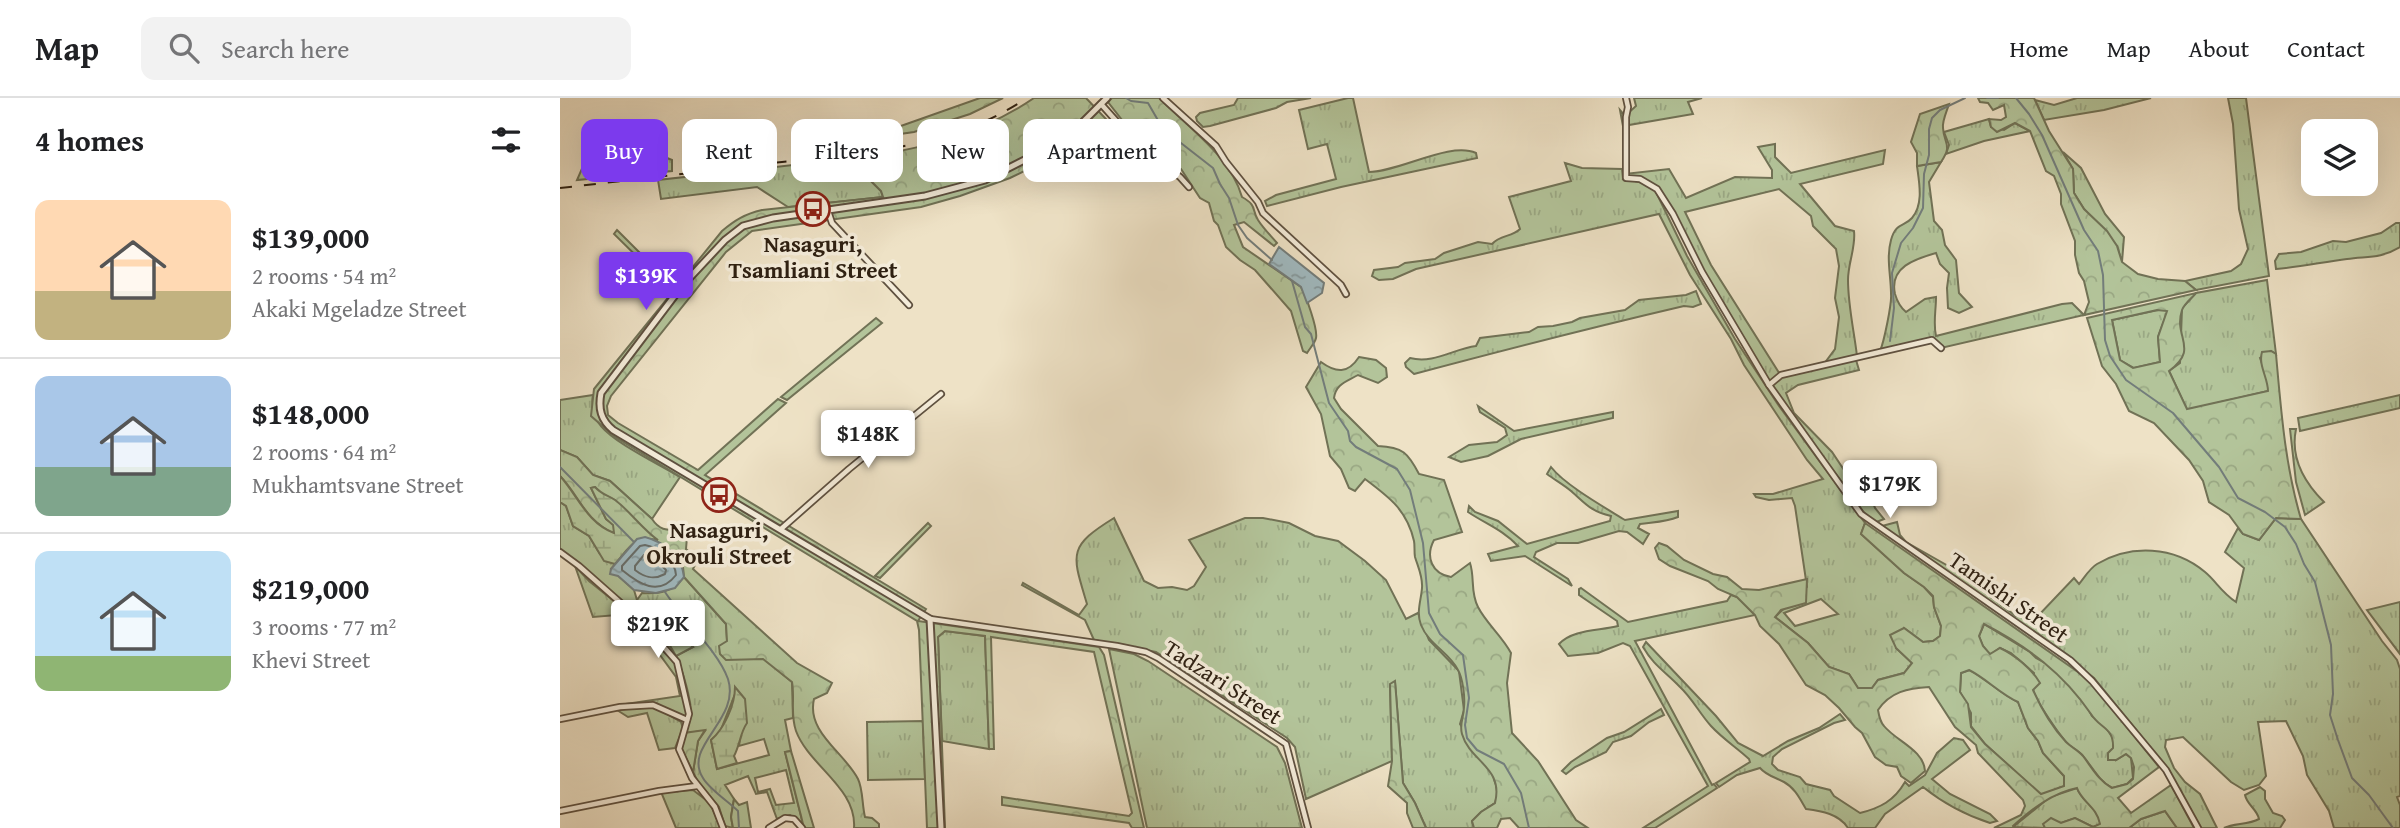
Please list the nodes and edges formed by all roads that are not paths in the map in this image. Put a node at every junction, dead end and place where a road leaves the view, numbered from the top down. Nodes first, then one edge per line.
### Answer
1 (1107, 98) edge
2 (1163, 98) edge
3 (1626, 98) edge
4 (1101, 104) junction
5 (1189, 187) dead end
6 (828, 211) junction
7 (1346, 294) dead end
8 (909, 305) dead end
9 (1941, 348) dead end
10 (1769, 385) junction
11 (941, 394) dead end
12 (781, 529) junction
13 (560, 552) edge
14 (930, 619) junction
15 (560, 719) edge
16 (687, 720) junction
17 (697, 786) junction
18 (560, 811) edge
19 (723, 828) edge
20 (769, 828) edge
21 (802, 828) edge
22 (940, 828) edge
23 (1308, 828) edge
24 (2198, 828) edge

1 - 4 street
2 - 7 street
3 - 10 street, Tamishi Street
4 - 5 street
4 - 6 street
6 - 8 street
6 - 12 street
9 - 10 street
10 - 24 street, Tamishi Street
11 - 12 street
12 - 14 street
13 - 16 street
14 - 22 street
14 - 23 street, Tadzari Street
15 - 16 street
16 - 17 street
17 - 18 street
17 - 19 street
20 - 21 street

